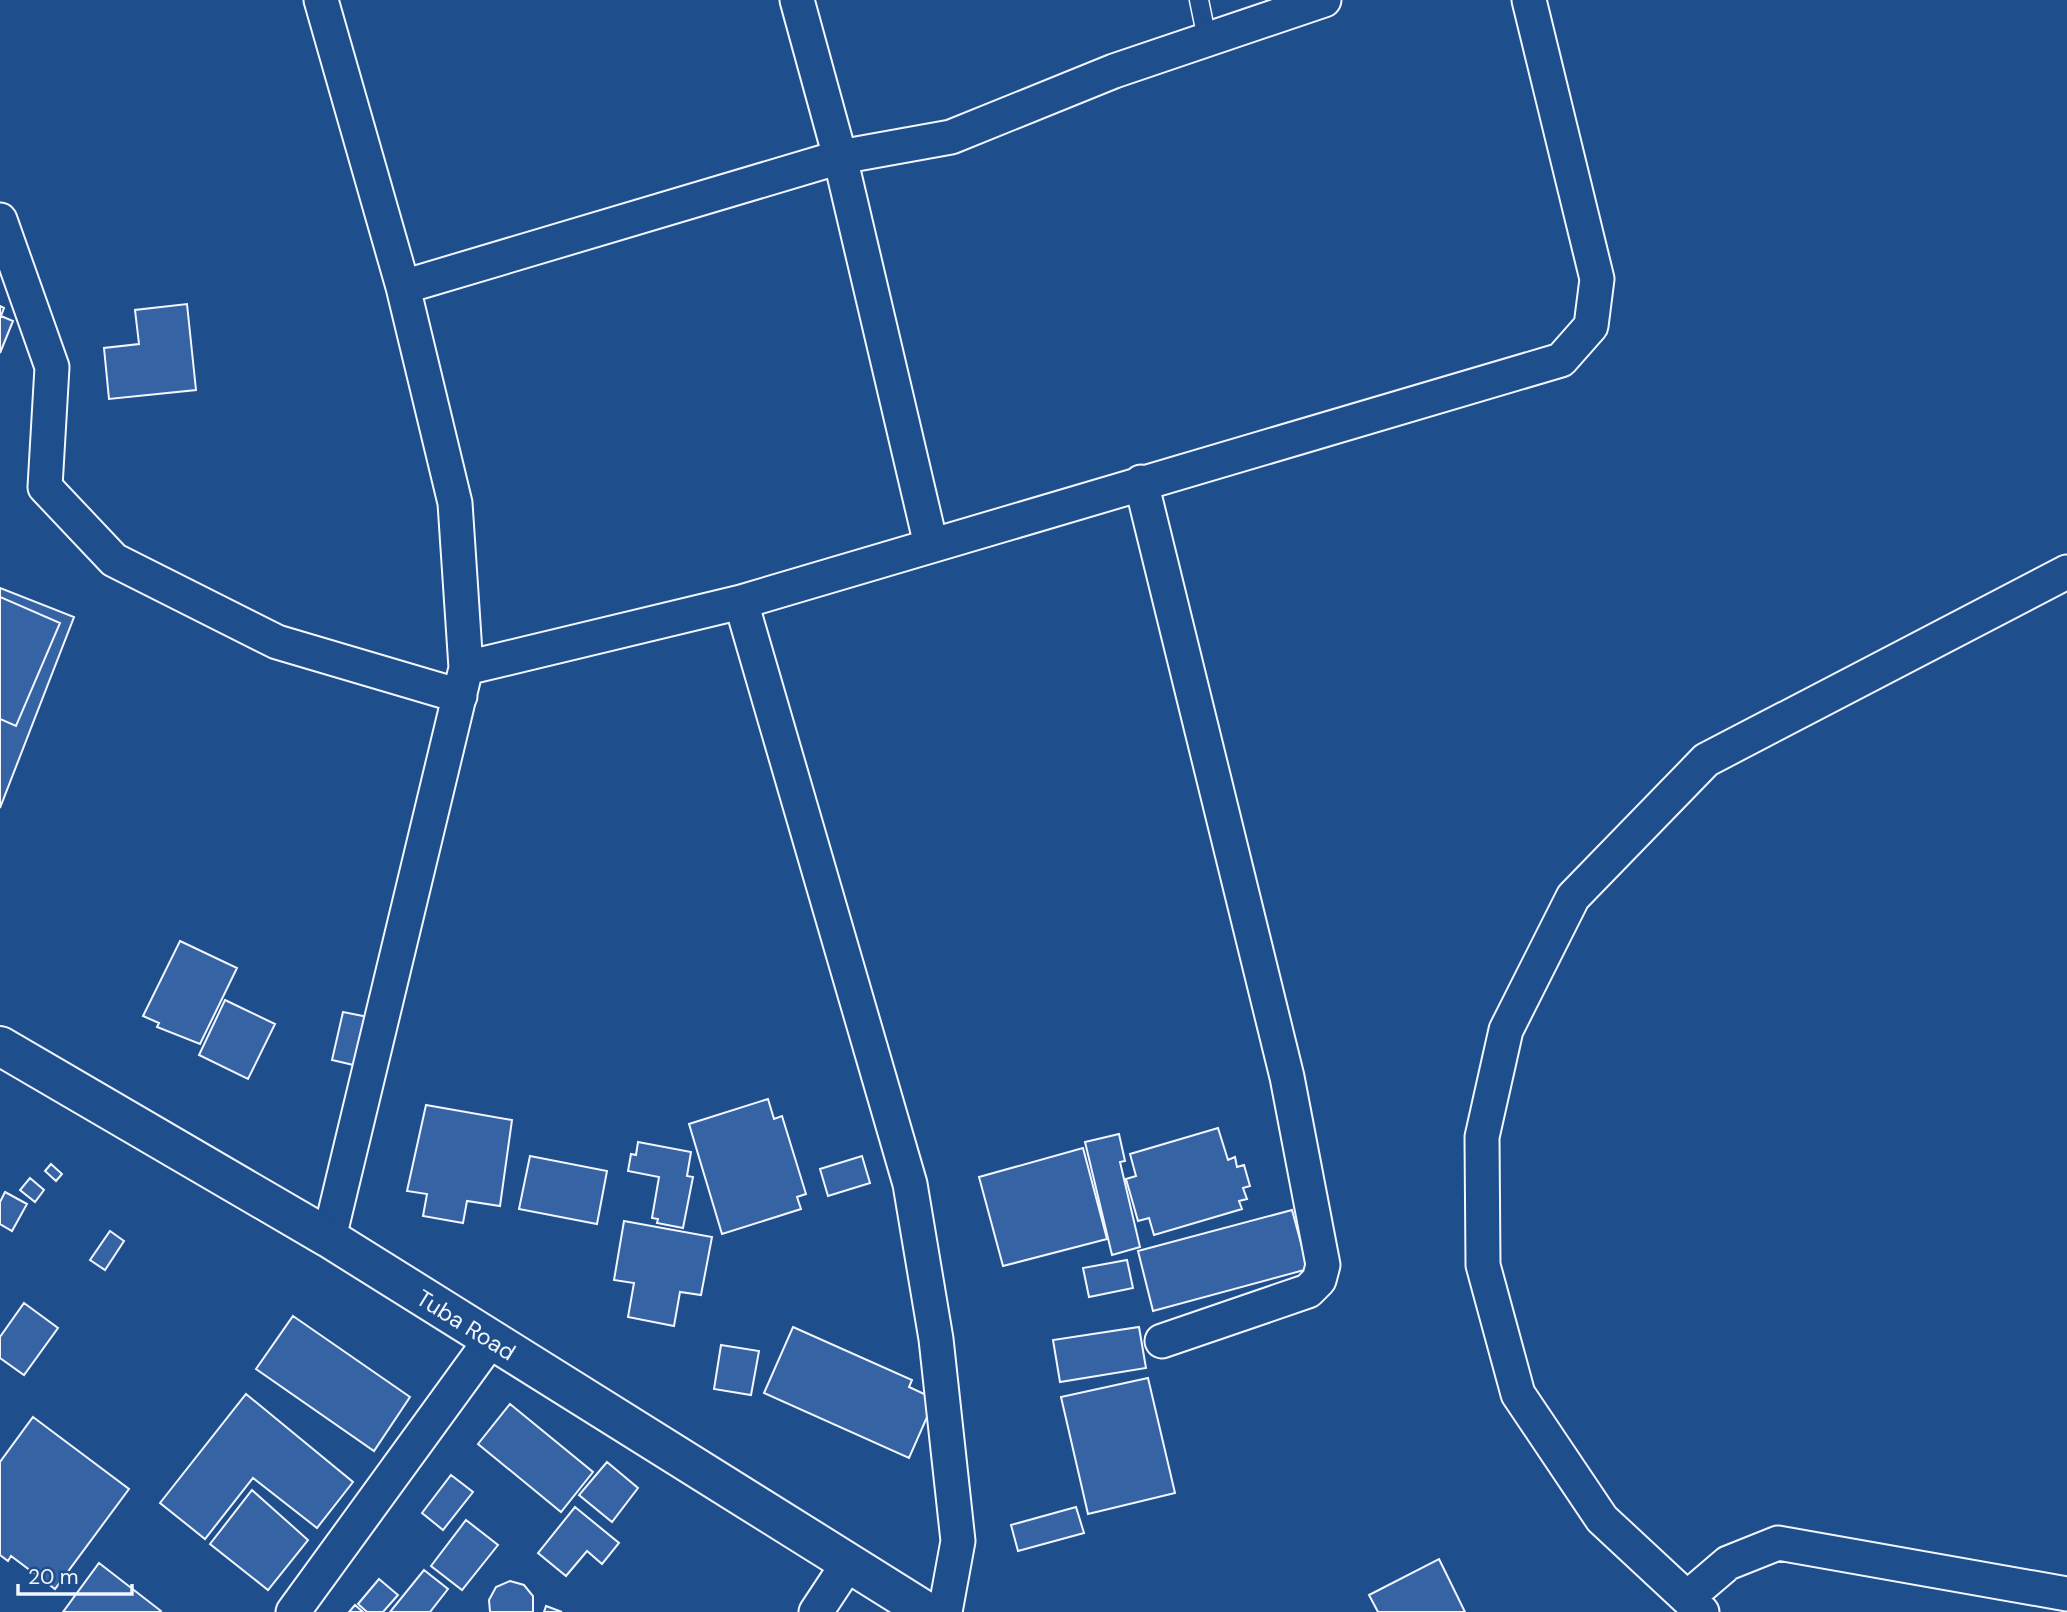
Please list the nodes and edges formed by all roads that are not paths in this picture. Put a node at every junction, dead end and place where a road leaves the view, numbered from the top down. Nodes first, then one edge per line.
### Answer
1 (321, 0) edge
2 (797, 0) edge
3 (1199, 0) edge
4 (1324, 0) edge
5 (1529, 0) edge
6 (1207, 39) junction
7 (840, 157) junction
8 (0, 219) edge
9 (403, 287) junction
10 (1141, 482) junction
11 (931, 545) junction
12 (2067, 572) edge
13 (741, 602) junction
14 (463, 682) junction
15 (0, 1046) edge
16 (329, 1238) junction
17 (490, 1341) junction
18 (1162, 1341) dead end
19 (849, 1562) junction
20 (2067, 1594) edge
21 (1695, 1605) edge
22 (293, 1612) edge
23 (816, 1612) edge
24 (927, 1612) edge
25 (945, 1612) edge

1 - 9 street
2 - 7 street
3 - 6 lane
4 - 6 street
5 - 10 street
6 - 7 street
7 - 9 street
7 - 11 street
8 - 14 street
9 - 14 street
10 - 11 street
10 - 18 street
11 - 13 street
12 - 21 street
13 - 14 street
13 - 25 street
14 - 16 street
15 - 16 street, Tuba Road
16 - 17 street, Tuba Road
17 - 19 street, Tuba Road
17 - 22 street
19 - 23 street
19 - 24 street, Tuba Road
20 - 21 street

